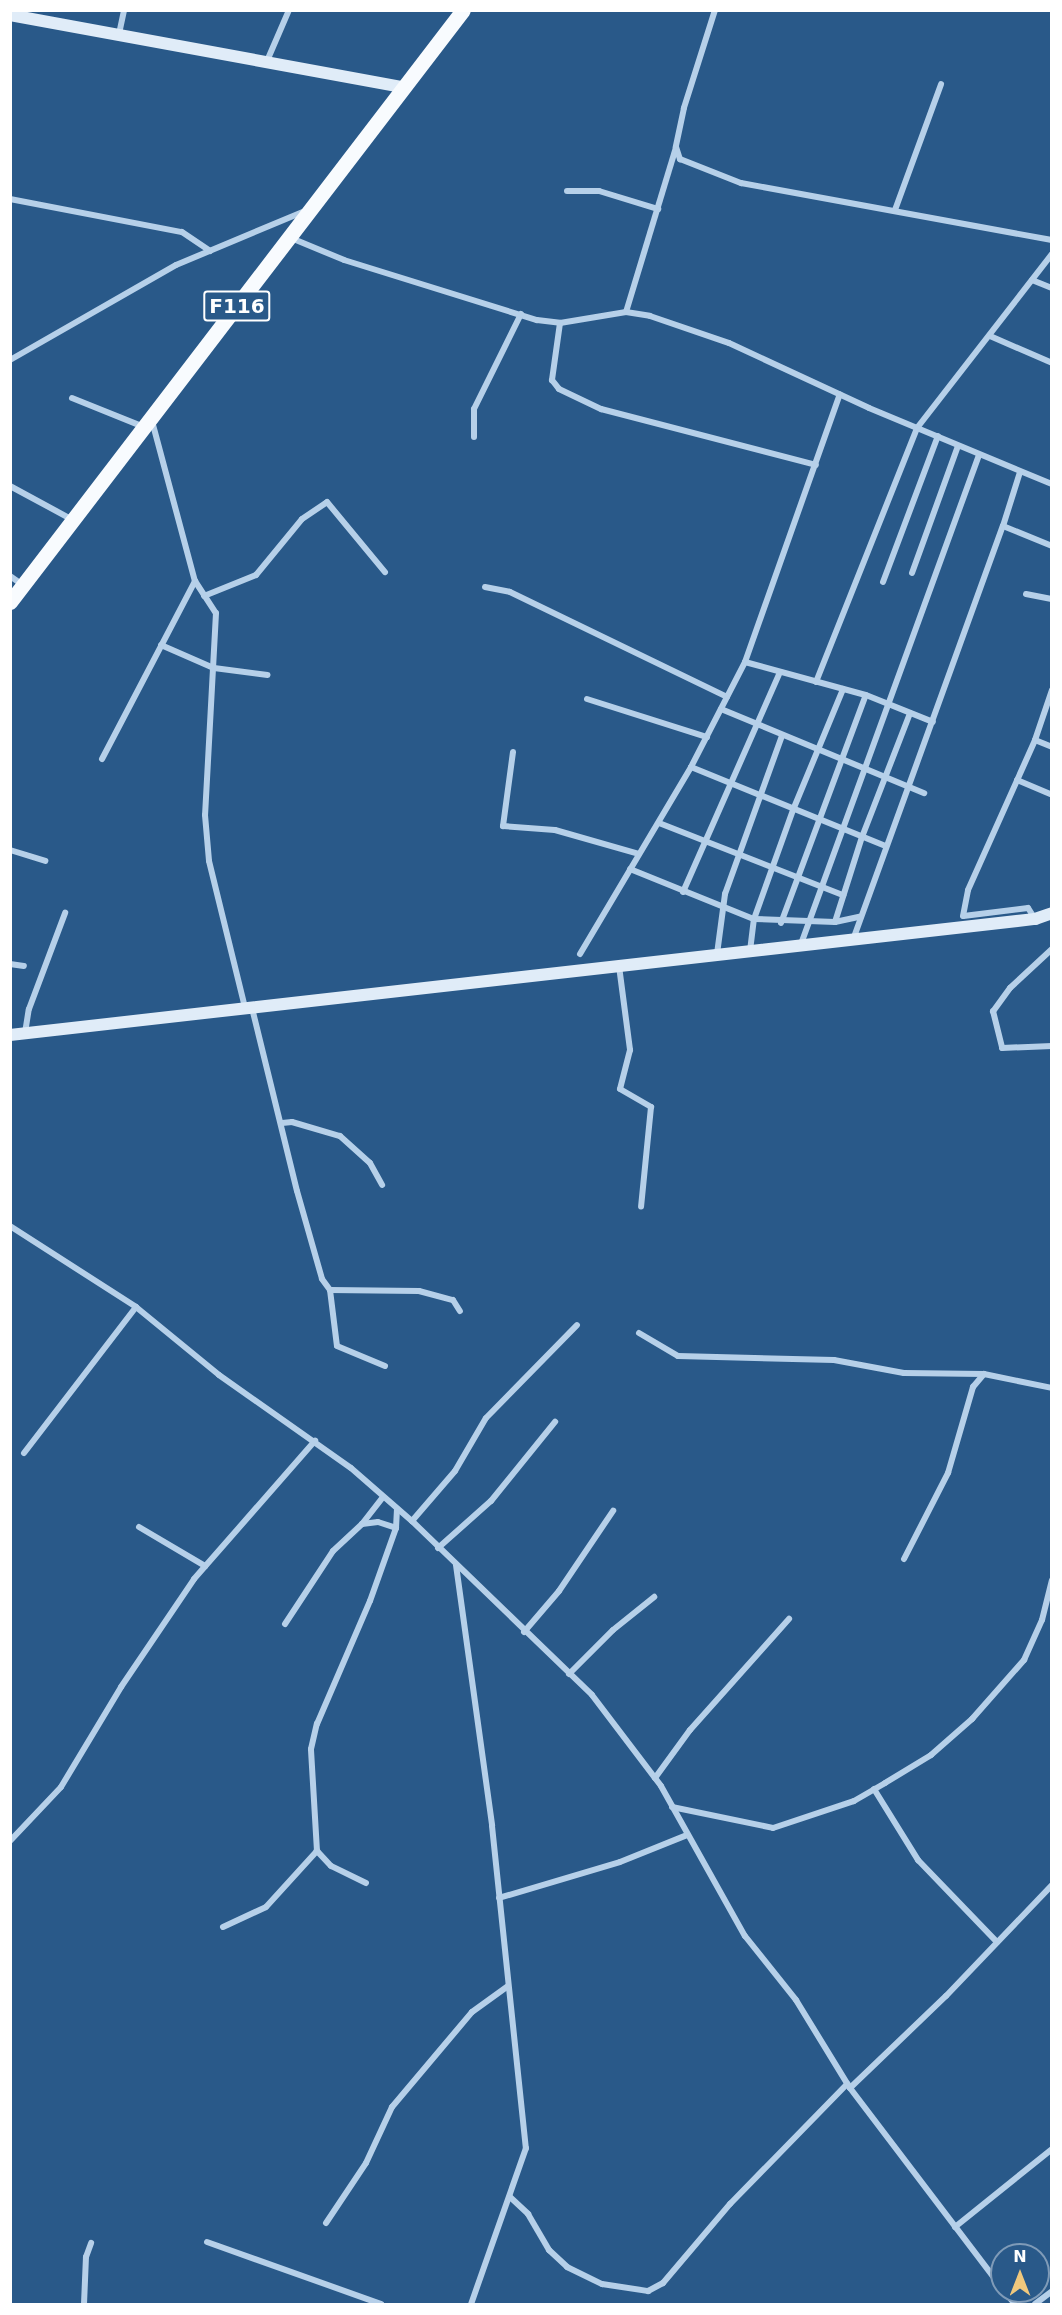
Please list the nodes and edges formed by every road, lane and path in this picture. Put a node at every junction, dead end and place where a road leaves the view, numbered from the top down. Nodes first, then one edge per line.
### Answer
1 (124, 10) edge
2 (289, 10) edge
3 (463, 10) edge
4 (715, 10) edge
5 (10, 15) edge
6 (119, 34) junction
7 (267, 61) junction
8 (941, 84) dead end
9 (402, 87) junction
10 (676, 147) junction
11 (567, 191) dead end
12 (10, 199) edge
13 (309, 209) junction
14 (658, 209) junction
15 (895, 210) junction
16 (290, 237) junction
17 (1052, 240) edge
18 (210, 251) junction
19 (1052, 254) edge
20 (1032, 280) junction
21 (1052, 288) edge
22 (626, 312) junction
23 (521, 314) junction
24 (560, 323) junction
25 (990, 336) junction
26 (10, 360) edge
27 (1052, 363) edge
28 (840, 394) junction
29 (72, 398) dead end
30 (147, 423) junction
31 (917, 428) junction
32 (938, 436) junction
33 (474, 437) dead end
34 (958, 446) junction
35 (979, 455) junction
36 (816, 465) junction
37 (1020, 472) junction
38 (1052, 484) edge
39 (10, 486) edge
40 (71, 520) junction
41 (1004, 526) junction
42 (1052, 546) edge
43 (385, 572) dead end
44 (912, 573) dead end
45 (17, 581) edge
46 (195, 581) junction
47 (883, 582) dead end
48 (485, 587) dead end
49 (1026, 594) dead end
50 (204, 596) junction
51 (1052, 599) edge
52 (10, 602) edge
53 (161, 645) junction
54 (745, 662) junction
55 (214, 668) junction
56 (780, 672) junction
57 (268, 675) dead end
58 (816, 682) junction
59 (843, 689) junction
60 (1052, 690) edge
61 (866, 695) junction
62 (727, 697) junction
63 (587, 699) dead end
64 (890, 704) junction
65 (721, 709) junction
66 (910, 713) junction
67 (933, 722) junction
68 (755, 724) junction
69 (782, 736) junction
70 (707, 737) junction
71 (1035, 740) junction
72 (1052, 747) edge
73 (818, 748) junction
74 (513, 752) dead end
75 (102, 759) dead end
76 (841, 759) junction
77 (691, 767) junction
78 (863, 768) junction
79 (886, 778) junction
80 (1017, 780) junction
81 (729, 785) junction
82 (908, 787) junction
83 (924, 793) dead end
84 (1052, 795) edge
85 (760, 796) junction
86 (793, 810) junction
87 (817, 819) junction
88 (659, 823) junction
89 (841, 830) junction
90 (862, 837) junction
91 (703, 843) junction
92 (886, 846) junction
93 (10, 850) edge
94 (639, 854) junction
95 (739, 855) junction
96 (45, 861) dead end
97 (775, 867) junction
98 (630, 869) junction
99 (797, 878) junction
100 (819, 887) junction
101 (683, 892) junction
102 (843, 895) junction
103 (723, 906) junction
104 (65, 913) dead end
105 (1052, 913) edge
106 (859, 917) junction
107 (754, 918) junction
108 (1035, 919) junction
109 (806, 922) junction
110 (835, 922) junction
111 (781, 923) junction
112 (855, 937) junction
113 (801, 944) junction
114 (1052, 949) edge
115 (750, 951) junction
116 (580, 954) dead end
117 (717, 954) junction
118 (10, 964) edge
119 (24, 966) dead end
120 (619, 966) junction
121 (249, 1008) junction
122 (25, 1034) junction
123 (10, 1035) edge
124 (1052, 1046) edge
125 (282, 1123) junction
126 (382, 1185) dead end
127 (641, 1207) dead end
128 (12, 1228) edge
129 (330, 1290) junction
130 (136, 1307) junction
131 (460, 1311) dead end
132 (577, 1325) dead end
133 (639, 1333) dead end
134 (385, 1366) dead end
135 (984, 1374) junction
136 (1052, 1388) edge
137 (555, 1422) dead end
138 (315, 1441) junction
139 (24, 1453) dead end
140 (383, 1497) junction
141 (397, 1509) junction
142 (614, 1511) dead end
143 (412, 1521) junction
144 (362, 1524) junction
145 (139, 1527) dead end
146 (396, 1528) junction
147 (438, 1548) junction
148 (904, 1559) dead end
149 (456, 1564) junction
150 (205, 1566) junction
151 (1052, 1580) edge
152 (654, 1597) dead end
153 (789, 1619) dead end
154 (285, 1623) dead end
155 (524, 1632) junction
156 (569, 1674) junction
157 (655, 1778) junction
158 (874, 1789) junction
159 (672, 1807) junction
160 (687, 1835) junction
161 (10, 1841) edge
162 (316, 1851) junction
163 (366, 1883) dead end
164 (1052, 1885) edge
165 (499, 1898) junction
166 (223, 1927) dead end
167 (997, 1942) junction
168 (508, 1986) junction
169 (848, 2086) junction
170 (1052, 2149) edge
171 (510, 2197) junction
172 (326, 2223) dead end
173 (956, 2227) junction
174 (207, 2242) dead end
175 (92, 2243) dead end
176 (990, 2272) edge
177 (1052, 2290) edge
178 (84, 2304) edge
179 (381, 2304) edge
180 (471, 2304) edge
181 (1035, 2304) edge

1 - 6 street
2 - 7 street
3 - 9 main road, F116
4 - 10 street
5 - 6 street
6 - 7 street
7 - 9 street
8 - 15 street
9 - 13 main road, F116
10 - 14 street
10 - 15 street
11 - 14 street
12 - 18 street
13 - 16 main road, F116
13 - 18 street
14 - 22 street
15 - 17 street
16 - 23 street
16 - 30 main road, F116
18 - 26 street
19 - 20 street
20 - 21 street
20 - 25 street
22 - 24 street
22 - 28 street
23 - 24 street
23 - 33 street
24 - 36 street
25 - 27 street
25 - 31 street
28 - 31 street
28 - 36 street
29 - 30 street
30 - 40 main road, F116
30 - 46 street
31 - 32 street
31 - 58 street
32 - 34 street
32 - 47 street
34 - 35 street
34 - 44 street
35 - 37 street
35 - 64 street
36 - 54 street
37 - 38 street
37 - 41 street
39 - 40 street
40 - 45 main road, F116
41 - 42 street
41 - 67 street
43 - 50 street
45 - 52 main road, F116
46 - 50 street
46 - 53 street
48 - 62 street
49 - 51 street
50 - 55 street
53 - 55 street
53 - 75 street
54 - 56 street
54 - 62 street
55 - 57 street
55 - 121 street
56 - 58 street
56 - 68 street
58 - 59 street
59 - 61 street
59 - 73 street
60 - 71 street
61 - 64 street
61 - 76 street
62 - 65 street
63 - 70 street
64 - 66 street
64 - 78 street
65 - 68 street
65 - 70 street
66 - 67 street
66 - 79 street
67 - 82 street
68 - 69 street
68 - 81 street
69 - 73 street
69 - 85 street
70 - 77 street
71 - 72 street
71 - 80 street
73 - 76 street
73 - 86 street
74 - 94 street
76 - 78 street
76 - 87 street
77 - 81 street
77 - 88 street
78 - 79 street
78 - 89 street
79 - 82 street
79 - 90 street
80 - 84 street
80 - 108 street
81 - 85 street
81 - 91 street
82 - 83 street
82 - 92 street
85 - 86 street
85 - 95 street
86 - 87 street
86 - 97 street
87 - 89 street
87 - 99 street
88 - 91 street
88 - 94 street
89 - 90 street
89 - 100 street
90 - 92 street
90 - 102 street
91 - 95 street
91 - 101 street
92 - 106 street
93 - 96 street
94 - 98 street
95 - 97 street
95 - 103 street
97 - 99 street
97 - 107 street
98 - 101 street
98 - 116 street
99 - 100 street
99 - 111 street
100 - 102 street
100 - 109 street
101 - 103 street
102 - 110 street
103 - 107 street
103 - 117 street
104 - 122 street
105 - 108 street
106 - 110 street
106 - 112 street
107 - 111 street
107 - 115 street
108 - 112 street
109 - 110 street
109 - 111 street
109 - 113 street
112 - 113 street
113 - 115 street
114 - 124 street
115 - 117 street
117 - 120 street
118 - 119 street
120 - 121 street
120 - 127 street
121 - 122 street
121 - 125 street
122 - 123 street
125 - 126 street
125 - 129 street
128 - 130 street
129 - 131 street
129 - 134 street
130 - 138 street
130 - 139 street
132 - 143 street
133 - 135 street
135 - 136 street
135 - 148 street
137 - 147 street
138 - 140 street
138 - 150 street
140 - 141 street
140 - 144 street
141 - 143 street
141 - 146 street
142 - 155 street
143 - 147 street
144 - 146 street
144 - 154 street
145 - 150 street
146 - 162 street
147 - 149 street
149 - 155 street
149 - 165 street
150 - 161 street
151 - 158 street
152 - 156 street
153 - 157 street
155 - 156 street
156 - 157 street
157 - 159 street
158 - 159 street
158 - 167 street
159 - 160 street
160 - 165 street
160 - 169 street
162 - 163 street
162 - 166 street
164 - 167 street
165 - 168 street
167 - 169 street
168 - 171 street
168 - 172 street
169 - 171 street
169 - 173 street
170 - 173 street
171 - 180 street
173 - 176 street
174 - 179 street
175 - 178 street
177 - 181 street

